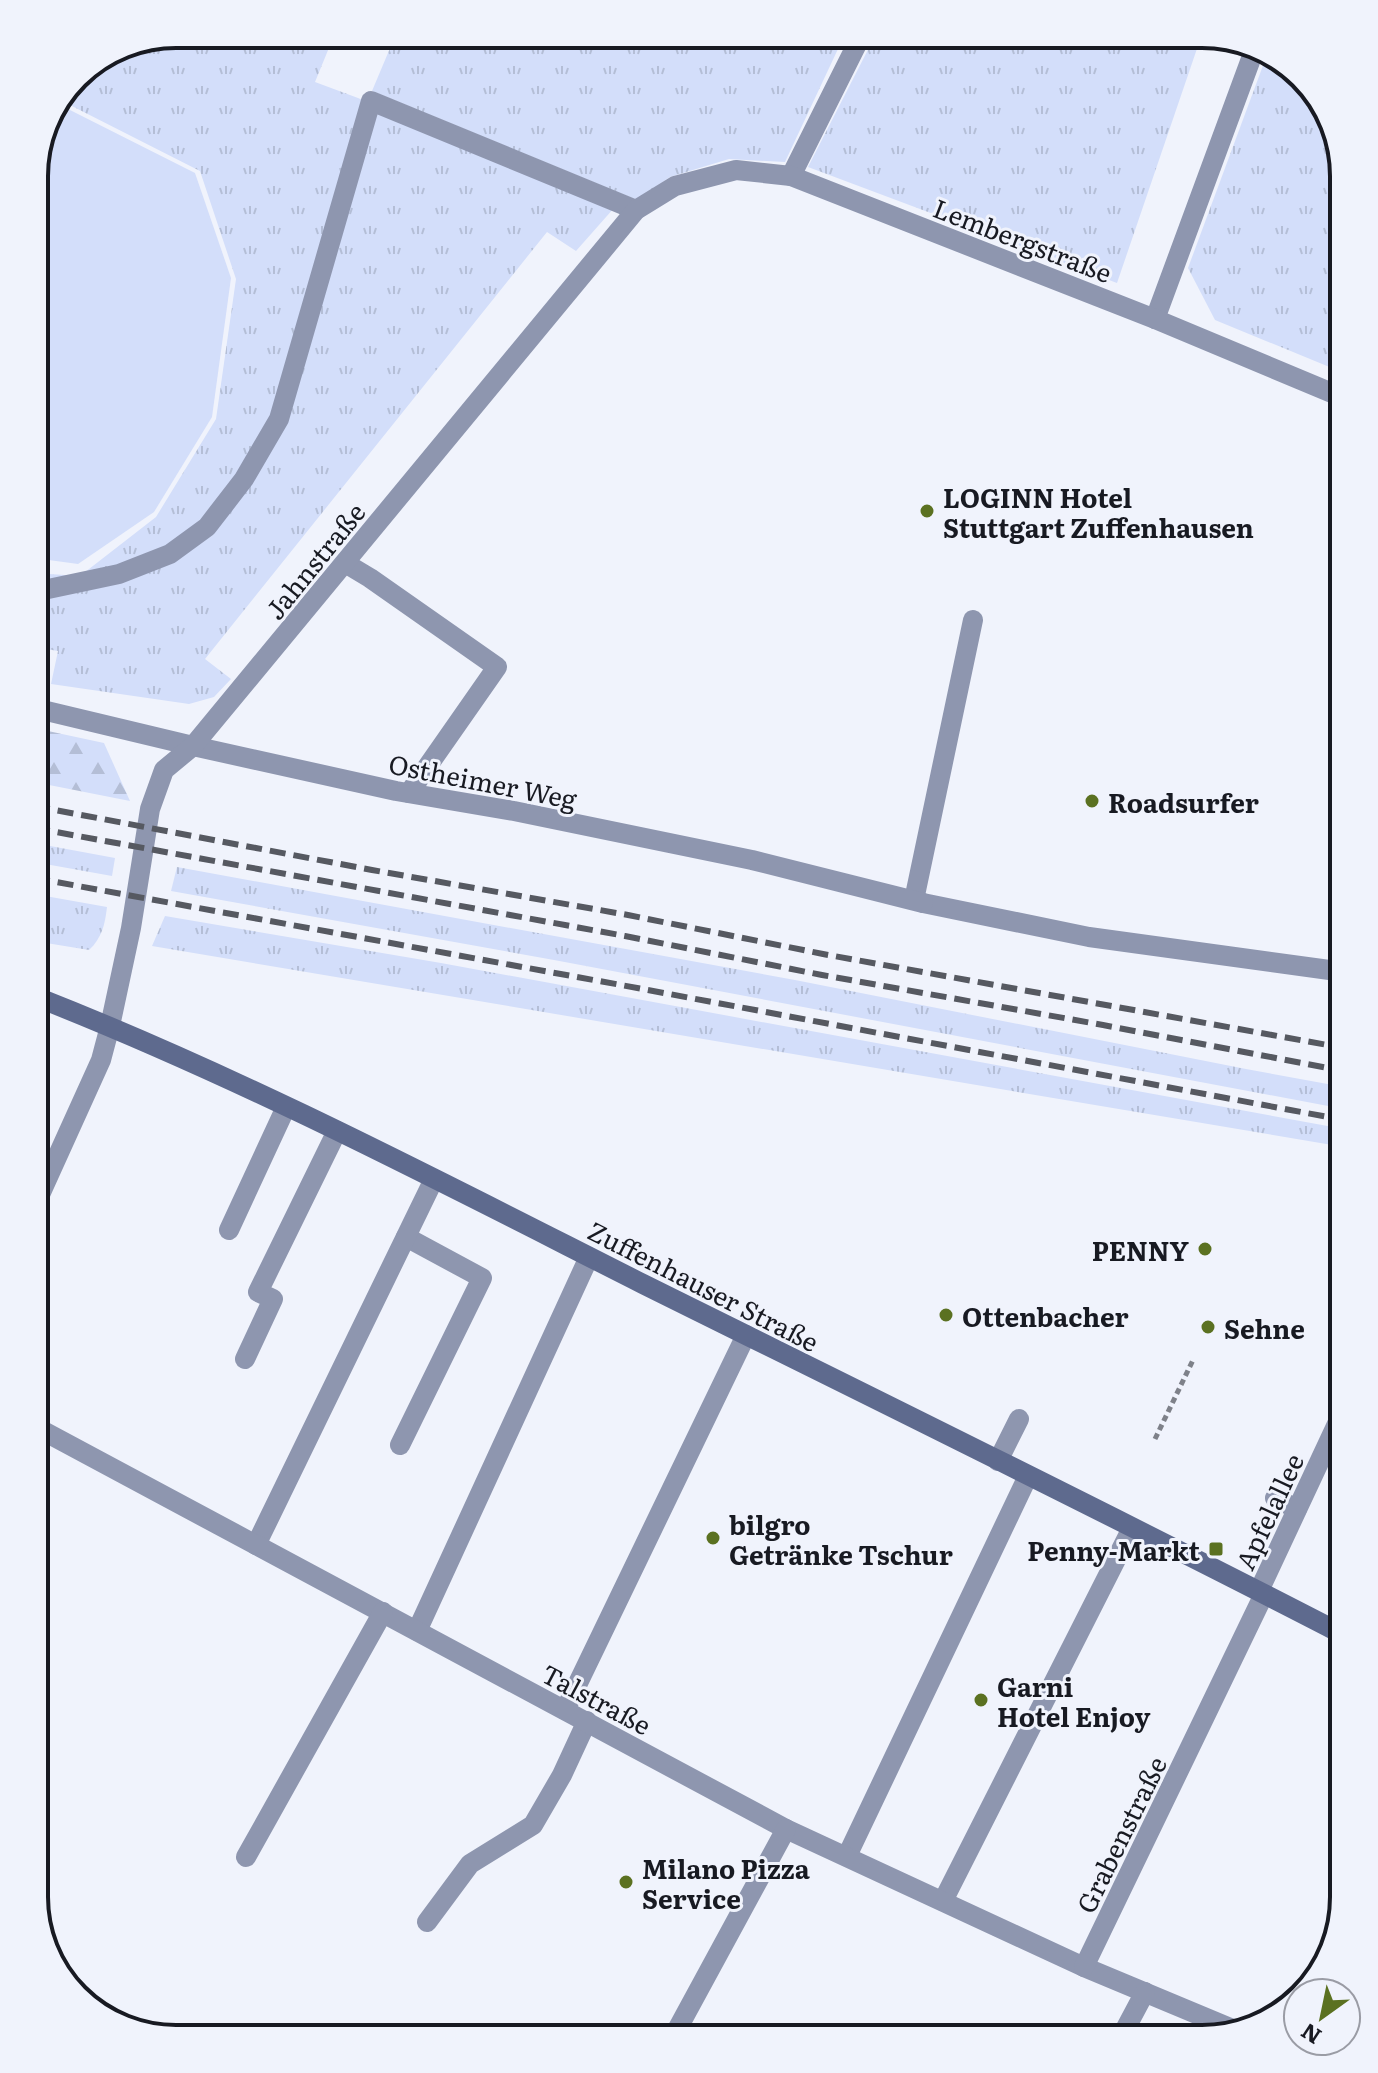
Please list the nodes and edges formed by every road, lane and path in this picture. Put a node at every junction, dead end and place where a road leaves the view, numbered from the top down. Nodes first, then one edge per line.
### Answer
1 (855, 48) edge
2 (1251, 58) edge
3 (791, 176) junction
4 (675, 186) joint
5 (636, 210) junction
6 (1155, 319) junction
7 (1330, 392) edge
8 (345, 563) junction
9 (48, 589) edge
10 (973, 620) dead end
11 (48, 711) edge
12 (193, 746) junction
13 (409, 793) junction
14 (918, 902) junction
15 (1330, 970) edge
16 (48, 1002) edge
17 (110, 1026) junction
18 (286, 1107) junction
19 (337, 1131) junction
20 (48, 1178) edge
21 (434, 1179) junction
22 (229, 1230) dead end
23 (406, 1237) junction
24 (589, 1257) junction
25 (746, 1335) junction
26 (1194, 1358) dead end
27 (245, 1359) dead end
28 (1019, 1419) dead end
29 (48, 1434) edge
30 (1155, 1439) dead end
31 (1330, 1439) edge
32 (400, 1445) dead end
33 (998, 1461) junction
34 (1028, 1476) junction
35 (1275, 1498) dead end
36 (1297, 1509) junction
37 (1132, 1528) junction
38 (256, 1545) junction
39 (1262, 1592) junction
40 (383, 1612) junction
41 (1330, 1628) edge
42 (417, 1631) junction
43 (565, 1710) junction
44 (587, 1721) junction
45 (786, 1829) junction
46 (847, 1856) junction
47 (246, 1857) dead end
48 (943, 1901) junction
49 (427, 1922) dead end
50 (1084, 1967) junction
51 (1145, 1992) junction
52 (1220, 2024) edge
53 (680, 2025) edge
54 (1127, 2025) edge

1 - 3 street
2 - 6 street
3 - 4 street, Lembergstraße
3 - 6 street, Lembergstraße
4 - 5 street, Jahnstraße
5 - 8 street, Jahnstraße
5 - 9 street
6 - 7 street, Lembergstraße
8 - 12 street, Jahnstraße
8 - 13 street
10 - 14 street
11 - 12 street, Ostheimer Weg
12 - 13 street, Ostheimer Weg
12 - 17 street, Jahnstraße
13 - 14 street, Ostheimer Weg
14 - 15 street, Ostheimer Weg
16 - 17 main road, Zuffenhauser Straße
17 - 18 main road, Zuffenhauser Straße
17 - 20 street, Jahnstraße
18 - 19 main road, Zuffenhauser Straße
18 - 22 street
19 - 21 main road, Zuffenhauser Straße
19 - 27 street
21 - 23 street
21 - 24 main road, Zuffenhauser Straße
23 - 32 street
23 - 38 street
24 - 25 main road, Zuffenhauser Straße
24 - 42 street
25 - 33 main road, Zuffenhauser Straße
25 - 43 street
26 - 30 path
28 - 33 street
29 - 38 street, Talstraße
31 - 36 street, Apfelallee
33 - 34 main road, Zuffenhauser Straße
34 - 37 main road, Zuffenhauser Straße
34 - 46 street
35 - 36 street
36 - 39 street, Apfelallee
37 - 39 main road, Zuffenhauser Straße
37 - 48 street
38 - 40 street, Talstraße
39 - 41 main road, Zuffenhauser Straße
39 - 50 street, Grabenstraße
40 - 42 street, Talstraße
40 - 47 street
42 - 43 street, Talstraße
43 - 44 street, Talstraße
44 - 45 street, Talstraße
44 - 49 street
45 - 46 street, Talstraße
45 - 53 street
46 - 48 street, Talstraße
48 - 50 street, Talstraße
50 - 51 street, Talstraße
51 - 52 street, Talstraße
51 - 54 street

